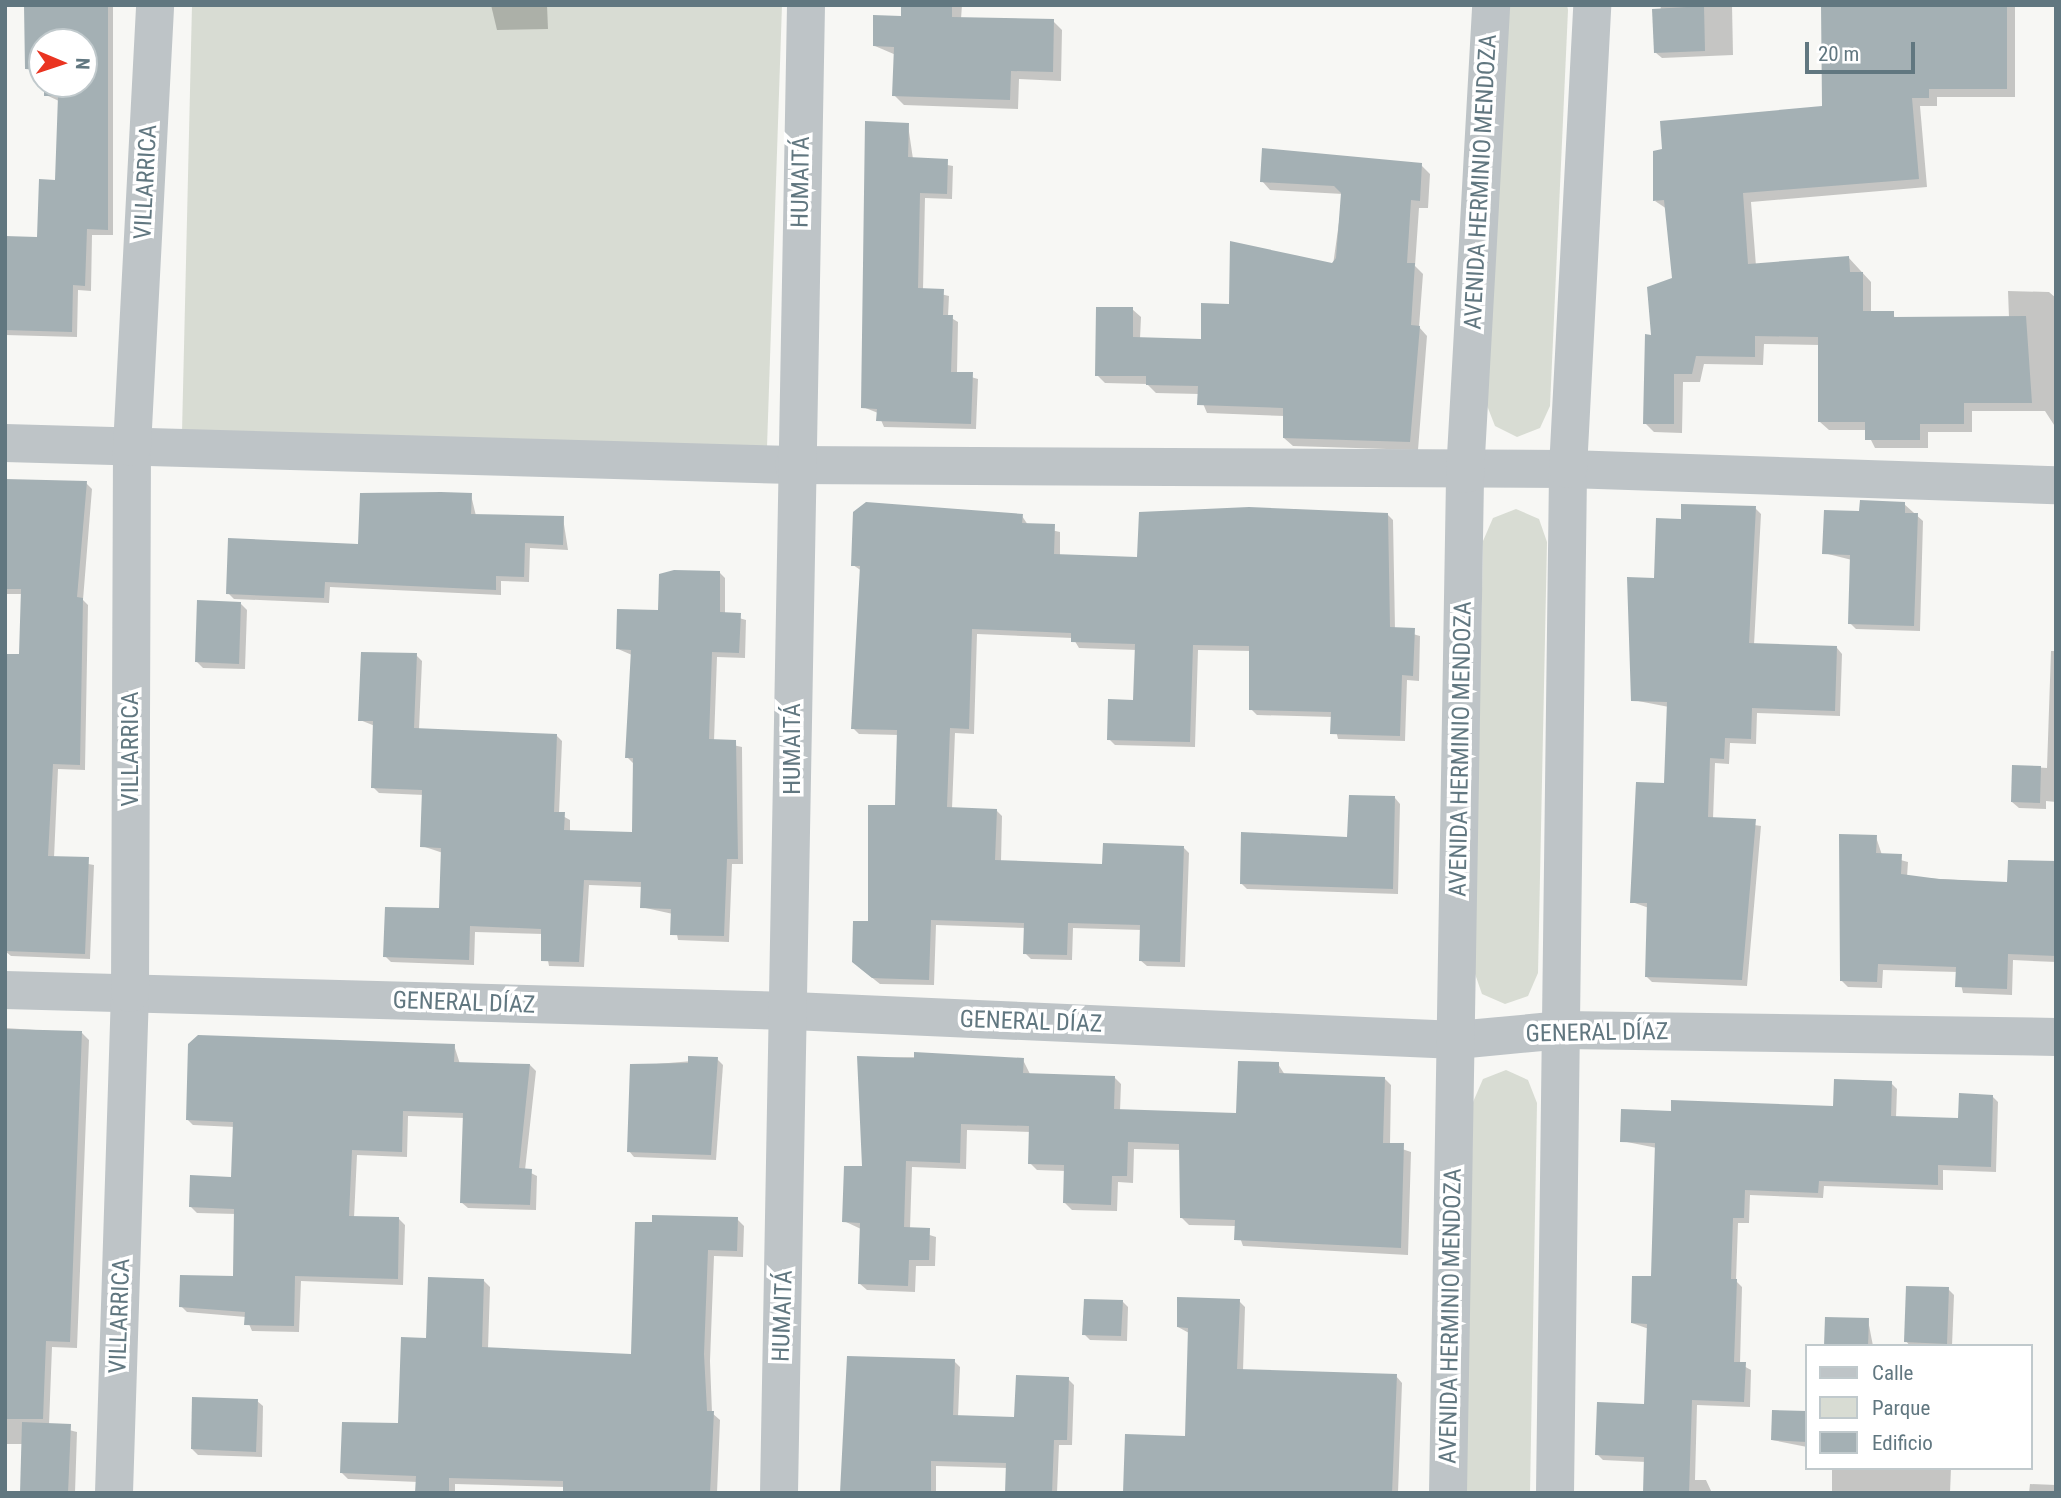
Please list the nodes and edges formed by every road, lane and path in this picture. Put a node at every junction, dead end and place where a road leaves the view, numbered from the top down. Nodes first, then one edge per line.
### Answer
1 (155, 5) edge
2 (806, 5) edge
3 (1492, 5) edge
4 (1592, 5) edge
5 (5, 443) edge
6 (132, 447) junction
7 (794, 465) junction
8 (1568, 469) junction
9 (1465, 474) junction
10 (2056, 485) edge
11 (5, 990) edge
12 (130, 993) junction
13 (792, 1012) junction
14 (1563, 1030) junction
15 (2056, 1037) edge
16 (1457, 1040) junction
17 (114, 1493) edge
18 (779, 1493) edge
19 (1448, 1493) edge
20 (1555, 1493) edge

1 - 6 street, VILLARRICA
2 - 7 street, HUMAITÁ
3 - 9 street, AVENIDA HERMINIO MENDOZA
4 - 8 street
5 - 6 street
6 - 7 street
6 - 12 street, VILLARRICA
7 - 9 street
7 - 13 street, HUMAITÁ
8 - 9 street
8 - 10 street
8 - 14 street
9 - 16 street, AVENIDA HERMINIO MENDOZA
11 - 12 street, GENERAL DÍAZ
12 - 13 street, GENERAL DÍAZ
12 - 17 street, VILLARRICA
13 - 16 street, GENERAL DÍAZ
13 - 18 street, HUMAITÁ
14 - 15 street, GENERAL DÍAZ
14 - 16 street, GENERAL DÍAZ
14 - 20 street
16 - 19 street, AVENIDA HERMINIO MENDOZA

